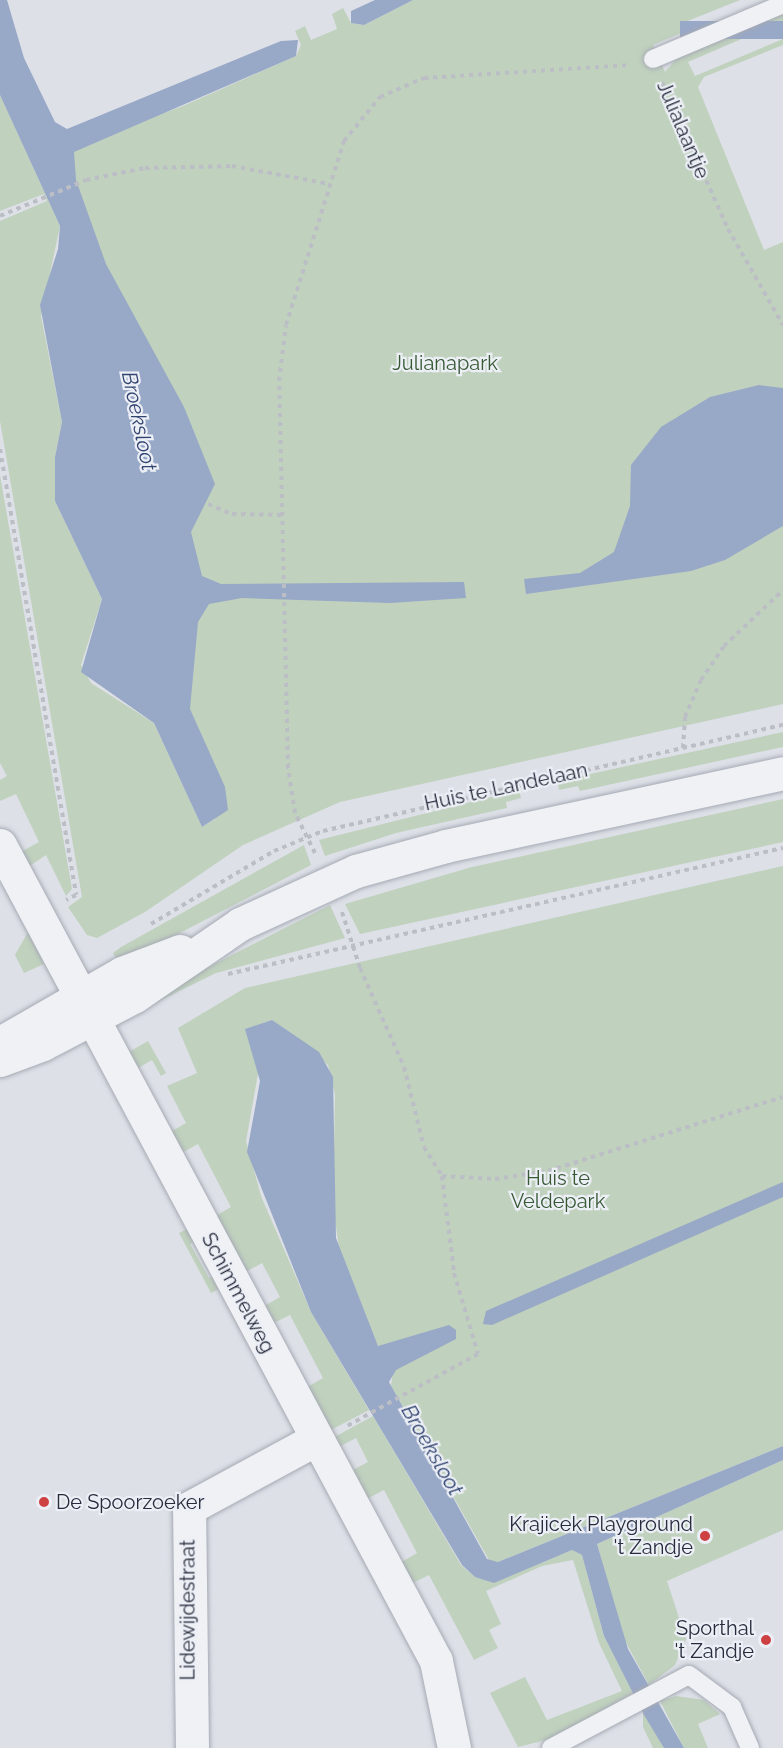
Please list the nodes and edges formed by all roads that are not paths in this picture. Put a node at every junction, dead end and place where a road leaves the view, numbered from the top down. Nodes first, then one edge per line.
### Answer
1 (783, 4) edge
2 (653, 59) road end
3 (783, 773) edge
4 (0, 846) edge
5 (84, 1008) junction
6 (0, 1043) edge
7 (0, 1060) edge
8 (316, 1439) junction
9 (192, 1748) edge
10 (454, 1748) edge
11 (551, 1748) edge
12 (750, 1748) edge

1 - 2 lane, Julialaantje
3 - 5 street
4 - 5 street, Schimmelweg
5 - 6 street
5 - 7 street
5 - 8 street, Schimmelweg
8 - 9 street, Lidewijdestraat
8 - 10 street, Schimmelweg
11 - 12 lane

